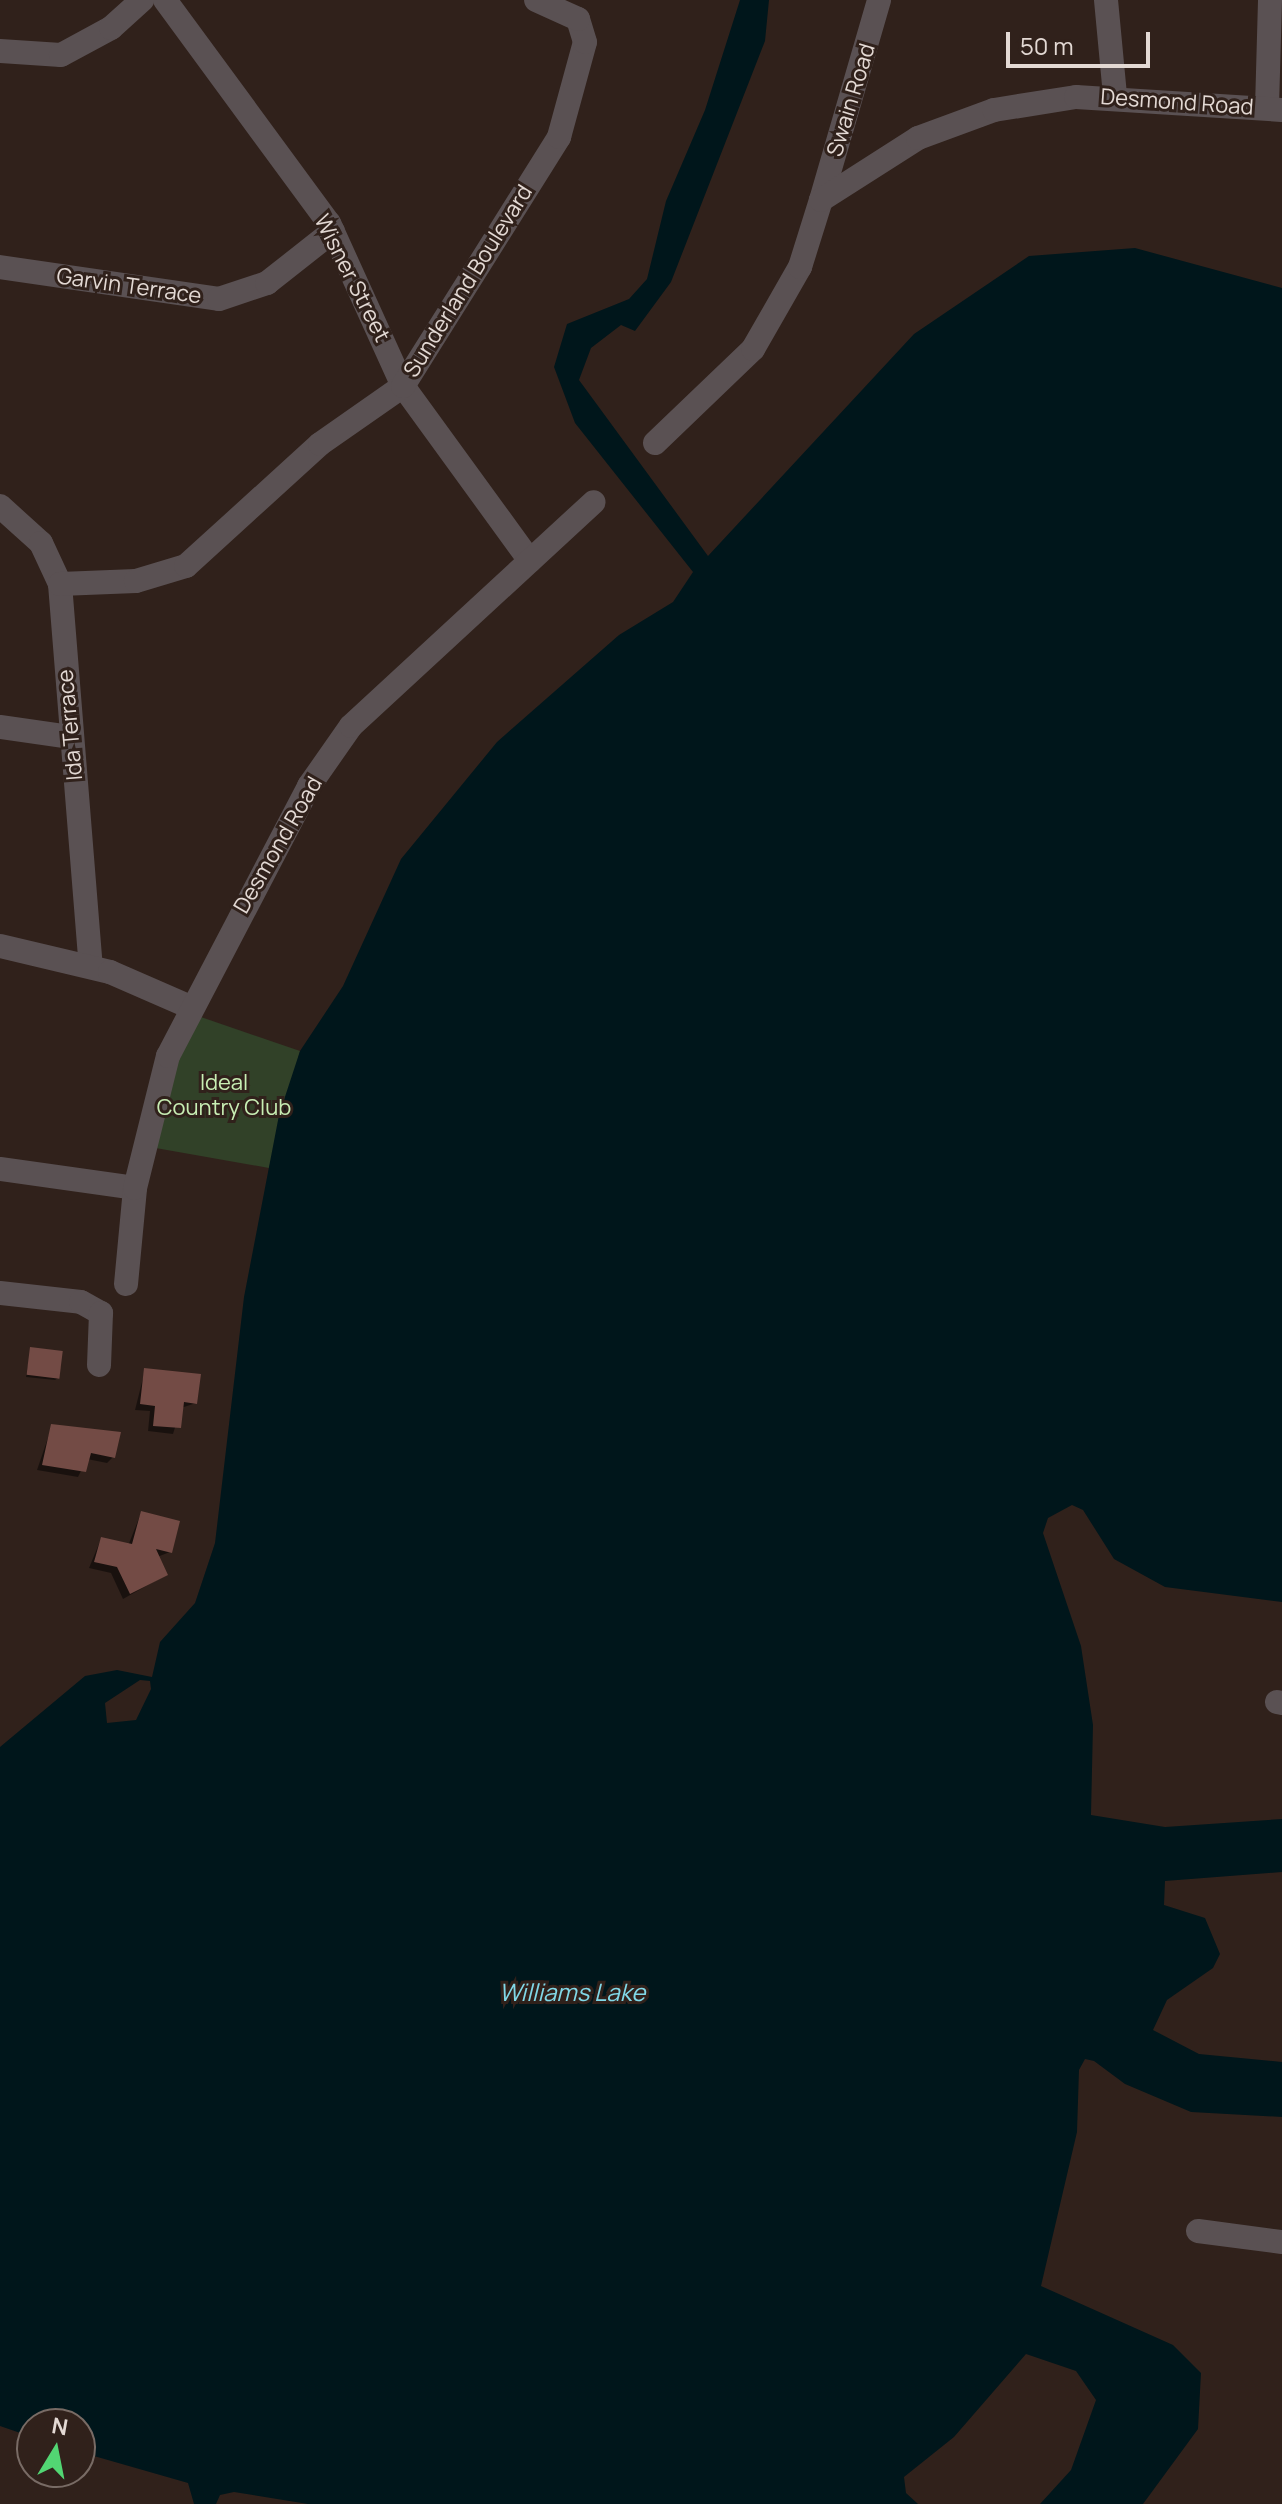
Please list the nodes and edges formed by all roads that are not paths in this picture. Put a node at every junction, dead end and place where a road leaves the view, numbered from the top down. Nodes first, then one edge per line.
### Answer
1 (142, 0) edge
2 (165, 0) edge
3 (536, 0) edge
4 (879, 0) edge
5 (1106, 0) edge
6 (1270, 0) edge
7 (0, 51) edge
8 (1115, 96) junction
9 (1274, 109) edge
10 (821, 200) junction
11 (333, 231) junction
12 (0, 267) edge
13 (403, 386) junction
14 (655, 443) dead end
15 (594, 502) dead end
16 (0, 506) edge
17 (530, 561) junction
18 (60, 584) junction
19 (0, 727) edge
20 (71, 737) junction
21 (0, 946) edge
22 (91, 967) junction
23 (190, 1007) junction
24 (0, 1169) edge
25 (135, 1188) junction
26 (126, 1284) dead end
27 (0, 1293) edge
28 (99, 1365) dead end
29 (1198, 2231) dead end
30 (1282, 2242) edge

1 - 7 street
2 - 11 street, Wisner Street
3 - 13 street, Sunderland Boulevard
4 - 10 street, Swain Road
5 - 8 street
6 - 9 street
8 - 9 street, Desmond Road
8 - 10 street, Desmond Road
10 - 14 street
11 - 12 street, Garvin Terrace
11 - 13 street, Wisner Street
13 - 17 street, Wisner Street
13 - 18 street, Sunderland Boulevard
15 - 17 street, Desmond Road
16 - 18 street, Ida Terrace
17 - 23 street, Desmond Road
18 - 20 street, Ida Terrace
19 - 20 street
20 - 22 street, Ida Terrace
21 - 22 street
22 - 23 street
23 - 25 street, Desmond Road
24 - 25 street
25 - 26 street, Desmond Road
27 - 28 street
29 - 30 street

